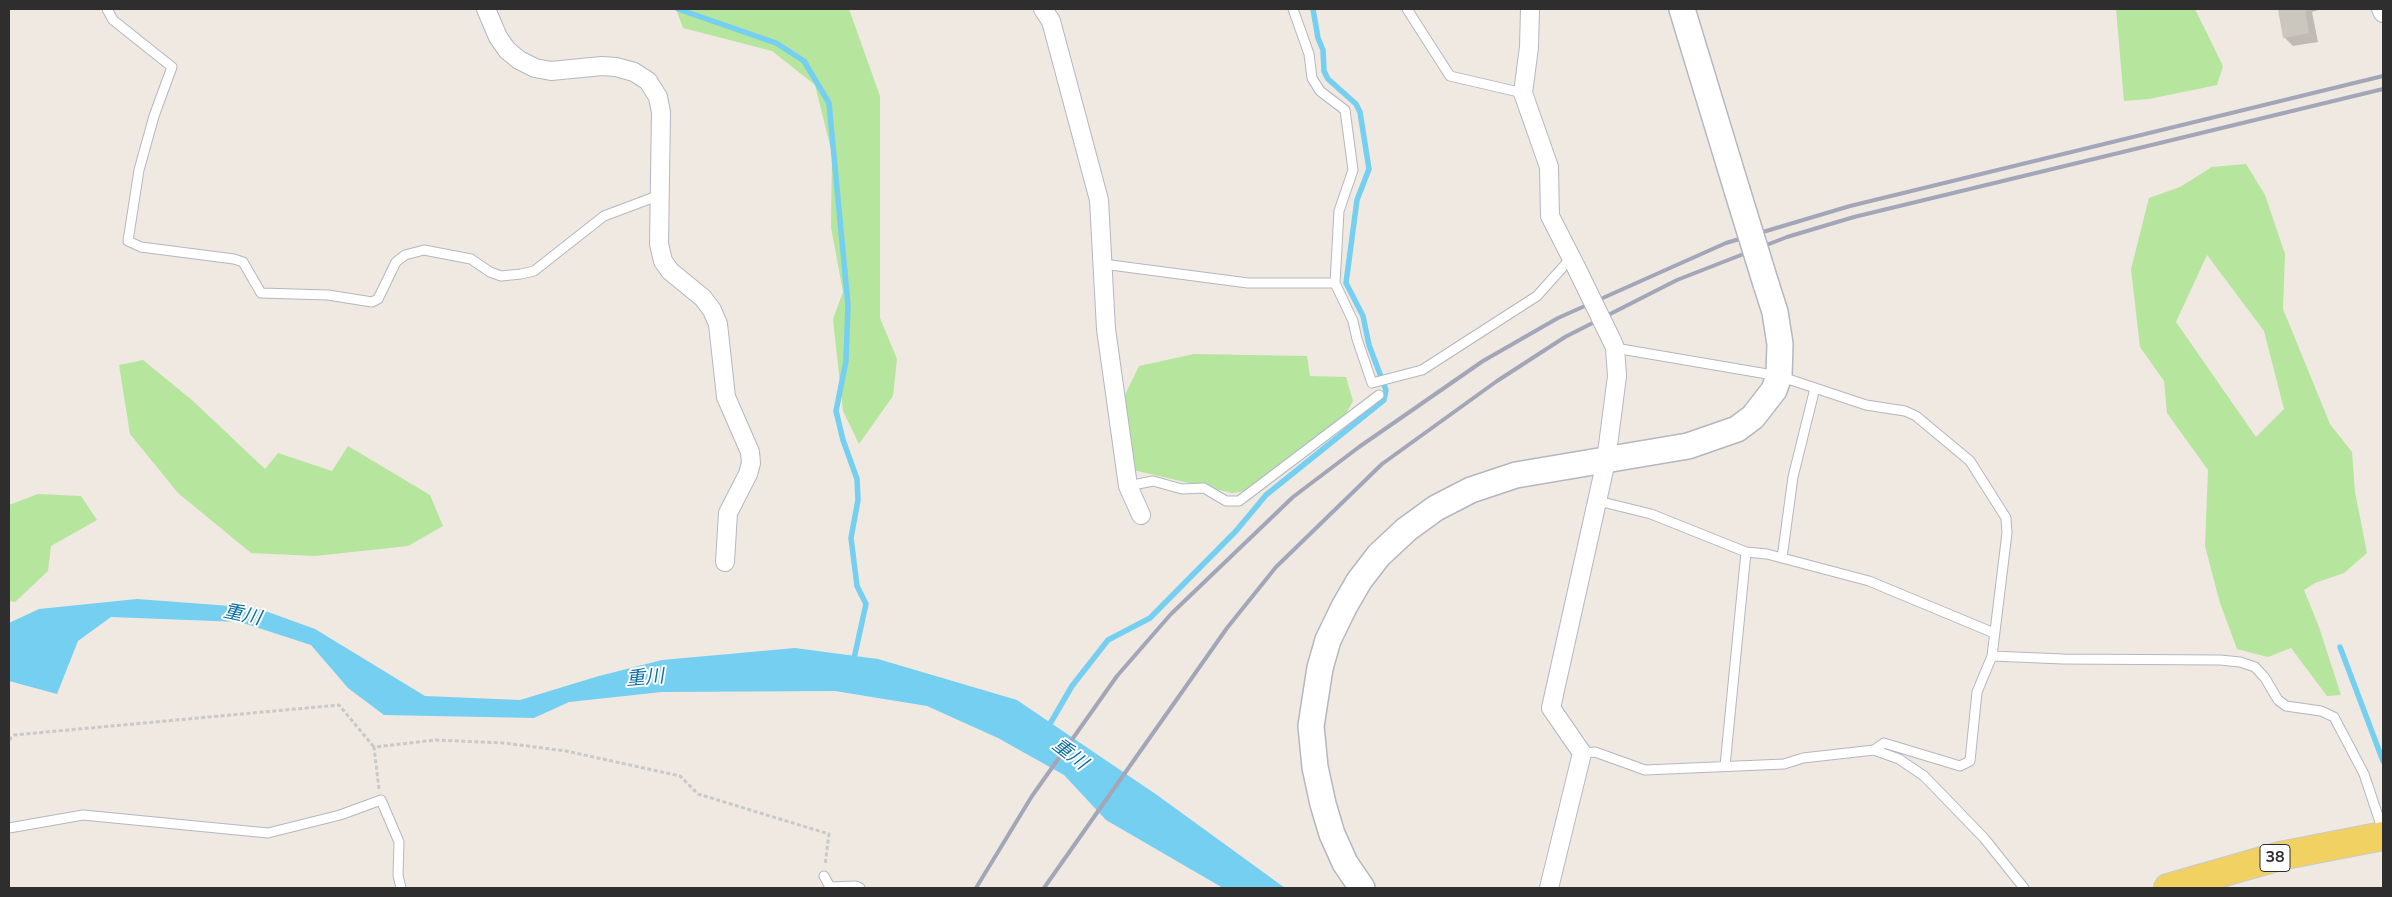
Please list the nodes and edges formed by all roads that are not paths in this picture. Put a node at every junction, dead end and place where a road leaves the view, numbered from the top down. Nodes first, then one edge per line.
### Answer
1 (107, 9) edge
2 (486, 9) edge
3 (1043, 9) edge
4 (1293, 9) edge
5 (1407, 9) edge
6 (1530, 9) edge
7 (1682, 9) edge
8 (2381, 9) edge
9 (2383, 13) edge
10 (1523, 94) junction
11 (660, 195) junction
12 (1573, 261) junction
13 (1103, 264) junction
14 (1335, 283) junction
15 (1614, 345) junction
16 (1779, 376) junction
17 (1815, 388) junction
18 (1379, 394) dead end
19 (1606, 461) junction
20 (1128, 486) junction
21 (1598, 501) junction
22 (1141, 515) dead end
23 (1746, 552) junction
24 (1782, 558) junction
25 (724, 562) dead end
26 (1994, 633) junction
27 (1992, 656) junction
28 (1874, 750) junction
29 (1582, 753) junction
30 (1725, 766) junction
31 (9, 828) edge
32 (2383, 830) edge
33 (2383, 836) edge
34 (824, 876) road end
35 (401, 888) edge
36 (860, 888) edge
37 (1362, 888) edge
38 (1549, 888) edge
39 (2024, 888) edge
40 (2168, 888) edge

1 - 11 lane
2 - 11 street
3 - 13 street
4 - 14 lane
5 - 10 lane
6 - 10 street
7 - 16 street, bridge
8 - 9 street
10 - 12 street
11 - 25 street
12 - 14 lane
12 - 15 street, bridge
13 - 14 lane
13 - 20 street
15 - 16 lane
15 - 19 street
16 - 17 lane
16 - 19 street
17 - 24 lane
17 - 26 lane
18 - 20 lane
19 - 21 street
19 - 37 street
20 - 22 street
21 - 23 lane
21 - 29 street
23 - 24 lane
23 - 30 lane
24 - 26 lane
26 - 27 lane
27 - 28 lane
27 - 32 lane
28 - 30 lane
28 - 39 lane
29 - 30 lane
29 - 38 street
31 - 35 lane
33 - 40 main road, 38
34 - 36 lane

